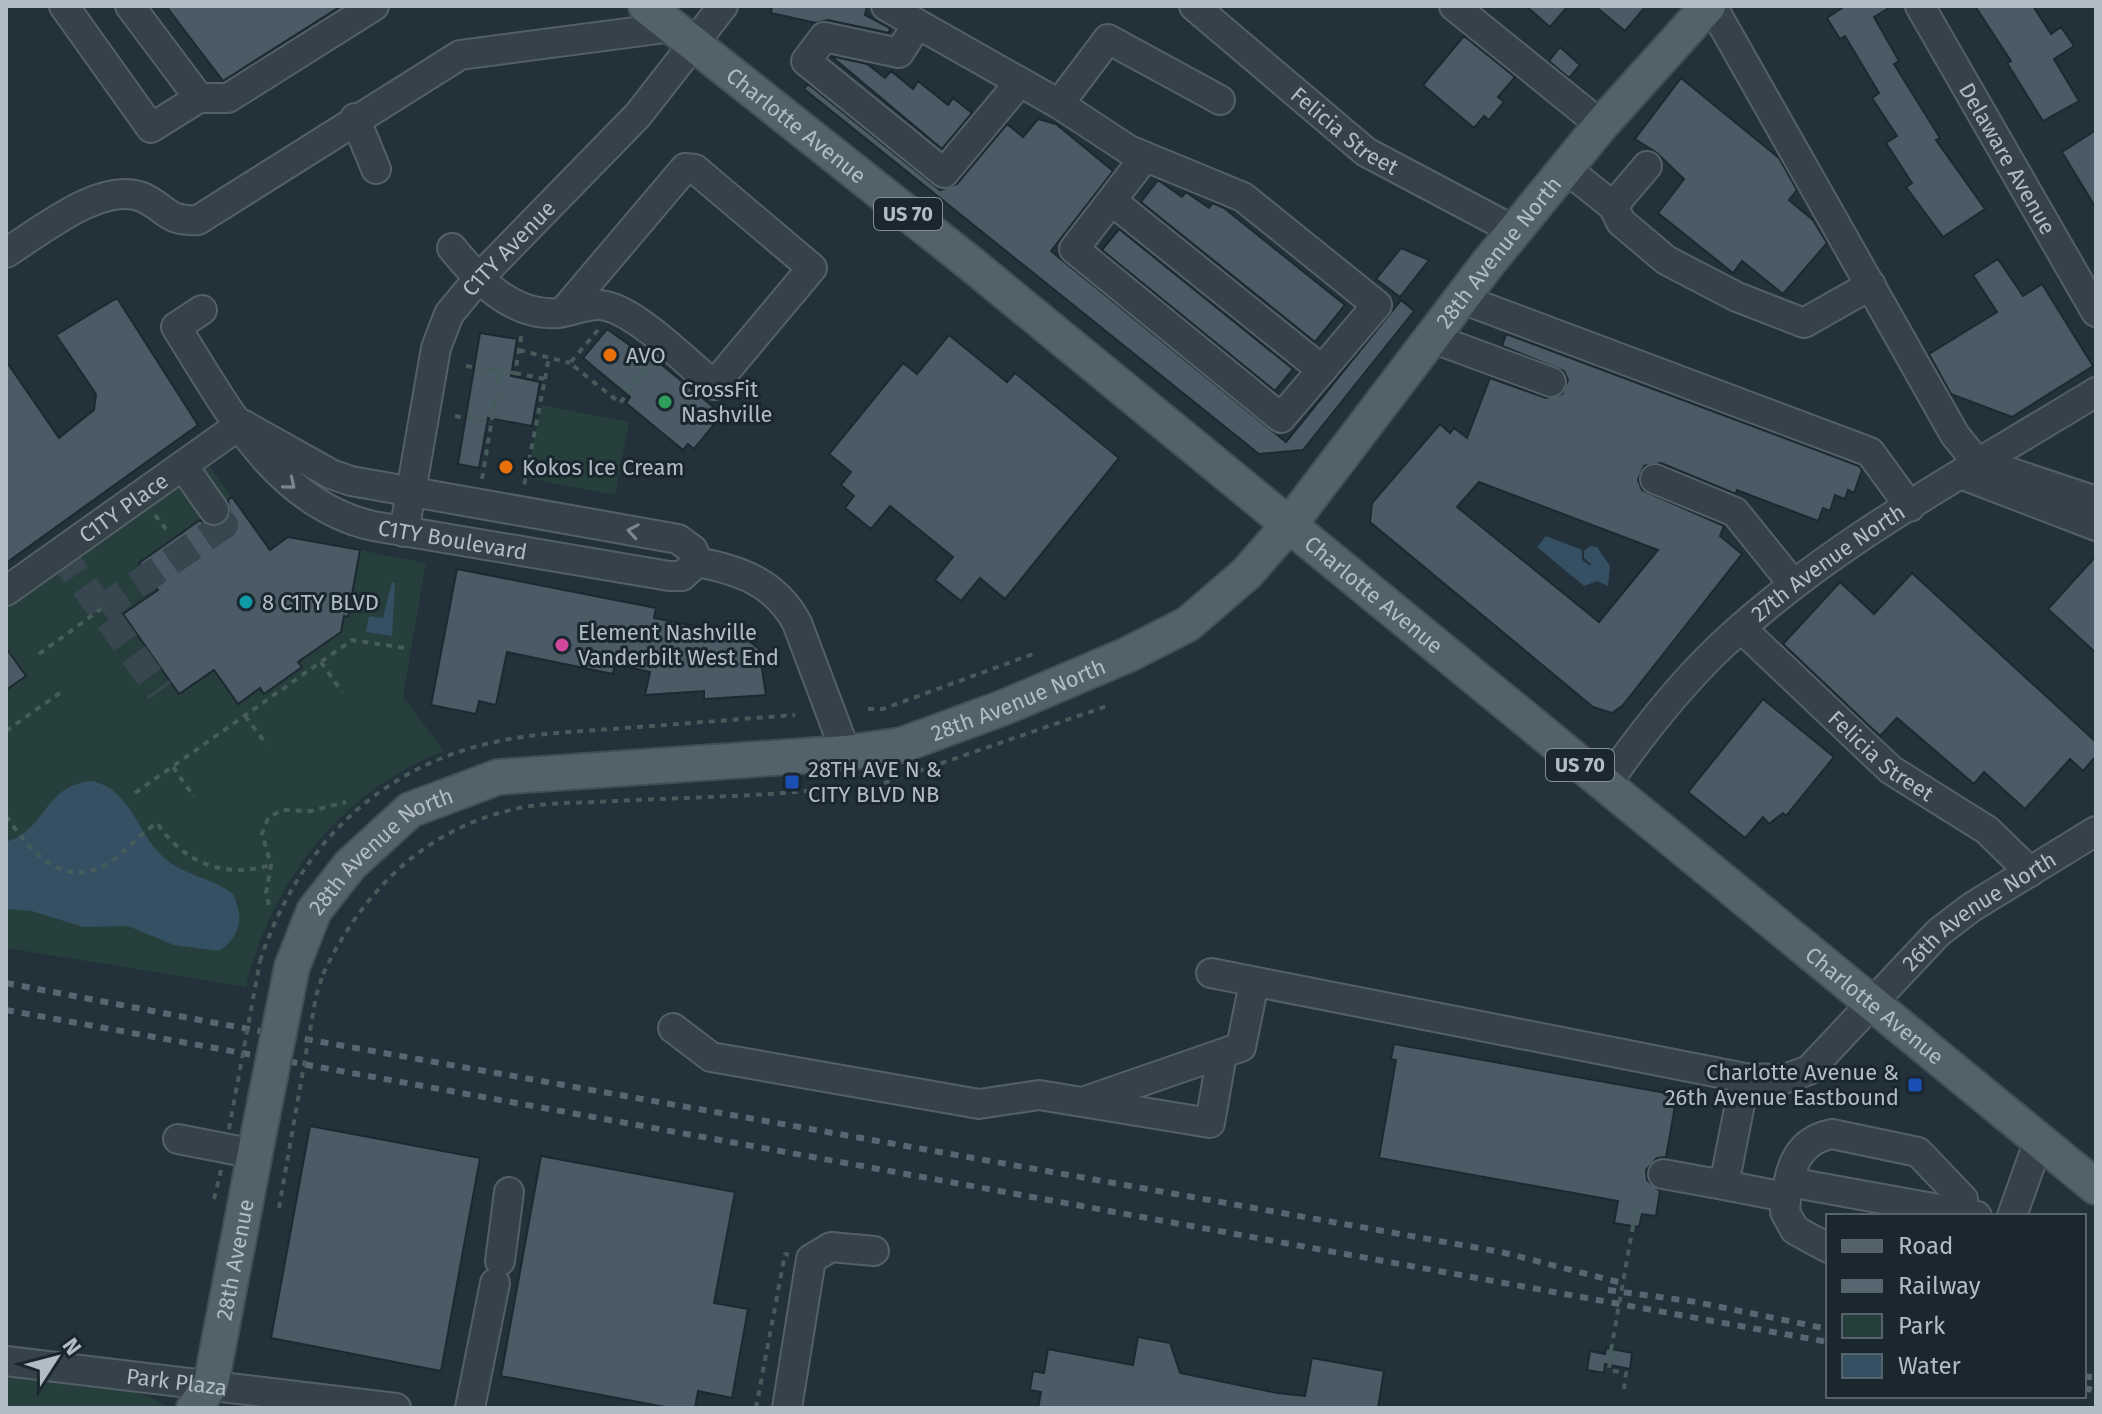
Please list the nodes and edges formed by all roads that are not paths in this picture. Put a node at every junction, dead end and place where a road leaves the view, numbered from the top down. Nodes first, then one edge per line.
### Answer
1 (64, 6) edge
2 (130, 6) edge
3 (374, 6) edge
4 (646, 6) edge
5 (723, 6) edge
6 (886, 6) edge
7 (1194, 6) edge
8 (1454, 6) edge
9 (1710, 6) edge
10 (1920, 6) edge
11 (917, 25) junction
12 (683, 36) junction
13 (1020, 82) junction
14 (199, 98) junction
15 (1220, 100) dead end
16 (1059, 104) junction
17 (355, 118) junction
18 (1601, 125) junction
19 (1145, 157) junction
20 (1647, 166) dead end
21 (1565, 168) junction
22 (376, 169) dead end
23 (1112, 201) junction
24 (1613, 206) junction
25 (1515, 231) junction
26 (452, 248) dead end
27 (6, 253) edge
28 (478, 279) junction
29 (1871, 285) junction
30 (1462, 299) junction
31 (202, 310) dead end
32 (563, 312) junction
33 (2096, 312) edge
34 (1432, 338) junction
35 (1322, 370) junction
36 (1551, 382) dead end
37 (2096, 392) edge
38 (241, 424) junction
39 (183, 466) junction
40 (1967, 467) junction
41 (1655, 479) dead end
42 (411, 493) junction
43 (1910, 507) junction
44 (214, 510) dead end
45 (2094, 520) edge
46 (1289, 525) junction
47 (404, 532) junction
48 (697, 562) junction
49 (1793, 584) junction
50 (6, 591) edge
51 (1741, 628) junction
52 (846, 753) junction
53 (1605, 786) junction
54 (2096, 831) edge
55 (2030, 872) junction
56 (1211, 973) dead end
57 (1254, 983) junction
58 (1873, 1003) junction
59 (673, 1028) dead end
60 (1222, 1054) junction
61 (1745, 1078) junction
62 (1083, 1102) junction
63 (178, 1139) dead end
64 (248, 1140) junction
65 (2039, 1140) junction
66 (1663, 1174) dead end
67 (1724, 1185) junction
68 (2096, 1187) edge
69 (1787, 1190) junction
70 (509, 1192) dead end
71 (1960, 1214) edge
72 (1967, 1214) edge
73 (2013, 1214) edge
74 (1826, 1247) edge
75 (874, 1251) dead end
76 (6, 1361) edge
77 (208, 1400) edge
78 (396, 1408) edge
79 (470, 1408) edge
80 (787, 1408) edge

1 - 14 street
2 - 14 street
3 - 14 street
4 - 12 main road, Charlotte Avenue / US 70
5 - 12 street, C1TY Avenue
6 - 11 street
7 - 25 street, Felicia Street
8 - 18 street
9 - 18 main road, 28th Avenue North
9 - 29 street
10 - 33 street, Delaware Avenue
11 - 13 street
11 - 13 street
12 - 17 street
12 - 28 street, C1TY Avenue
12 - 46 main road, Charlotte Avenue / US 70
13 - 16 street
15 - 16 street
16 - 19 street
17 - 22 street
17 - 27 street
18 - 21 main road, 28th Avenue North
19 - 23 street
19 - 35 street
20 - 24 street
21 - 24 street
21 - 25 main road, 28th Avenue North
23 - 35 street
23 - 35 street
24 - 29 street
25 - 30 main road, 28th Avenue North
26 - 28 street
28 - 32 street
28 - 42 street, C1TY Avenue
29 - 40 street
30 - 34 main road, 28th Avenue North
30 - 43 street
31 - 38 street, C1TY Boulevard
32 - 32 street
34 - 36 street
34 - 46 main road, 28th Avenue North
37 - 40 street, 27th Avenue North
38 - 39 street, C1TY Place
38 - 42 street, C1TY Boulevard
38 -> 47 street, C1TY Boulevard
39 - 44 street
39 - 50 street, C1TY Place
40 - 43 street, 27th Avenue North
40 - 45 street
41 - 49 street
42 - 47 street, C1TY Avenue
48 -> 42 street, C1TY Boulevard
43 - 49 street, 27th Avenue North
46 - 52 main road, 28th Avenue North
46 - 53 main road, Charlotte Avenue / US 70
47 - 48 street, C1TY Boulevard
48 - 52 street, C1TY Boulevard
49 - 51 street, 27th Avenue North
51 - 53 street, 27th Avenue North
51 - 55 street, Felicia Street
52 - 64 main road, 28th Avenue North, bridge
53 - 58 main road, Charlotte Avenue / US 70
54 - 55 street, 26th Avenue North
55 - 58 street, 26th Avenue North
56 - 57 street, 26th Avenue North
57 - 60 street
57 - 61 street, 26th Avenue North
58 - 61 street, 26th Avenue North
58 - 65 main road, Charlotte Avenue / US 70
59 - 62 street
60 - 62 street
60 - 62 street
61 - 67 street
63 - 64 street
64 - 77 main road, 28th Avenue
65 - 68 main road, Charlotte Avenue / US 70
65 - 73 street
66 - 67 street
67 - 69 street
69 - 71 street
69 - 72 street
69 - 74 street
70 - 79 street
75 - 80 street
76 - 77 street, Park Plaza
77 - 78 street, Park Plaza

